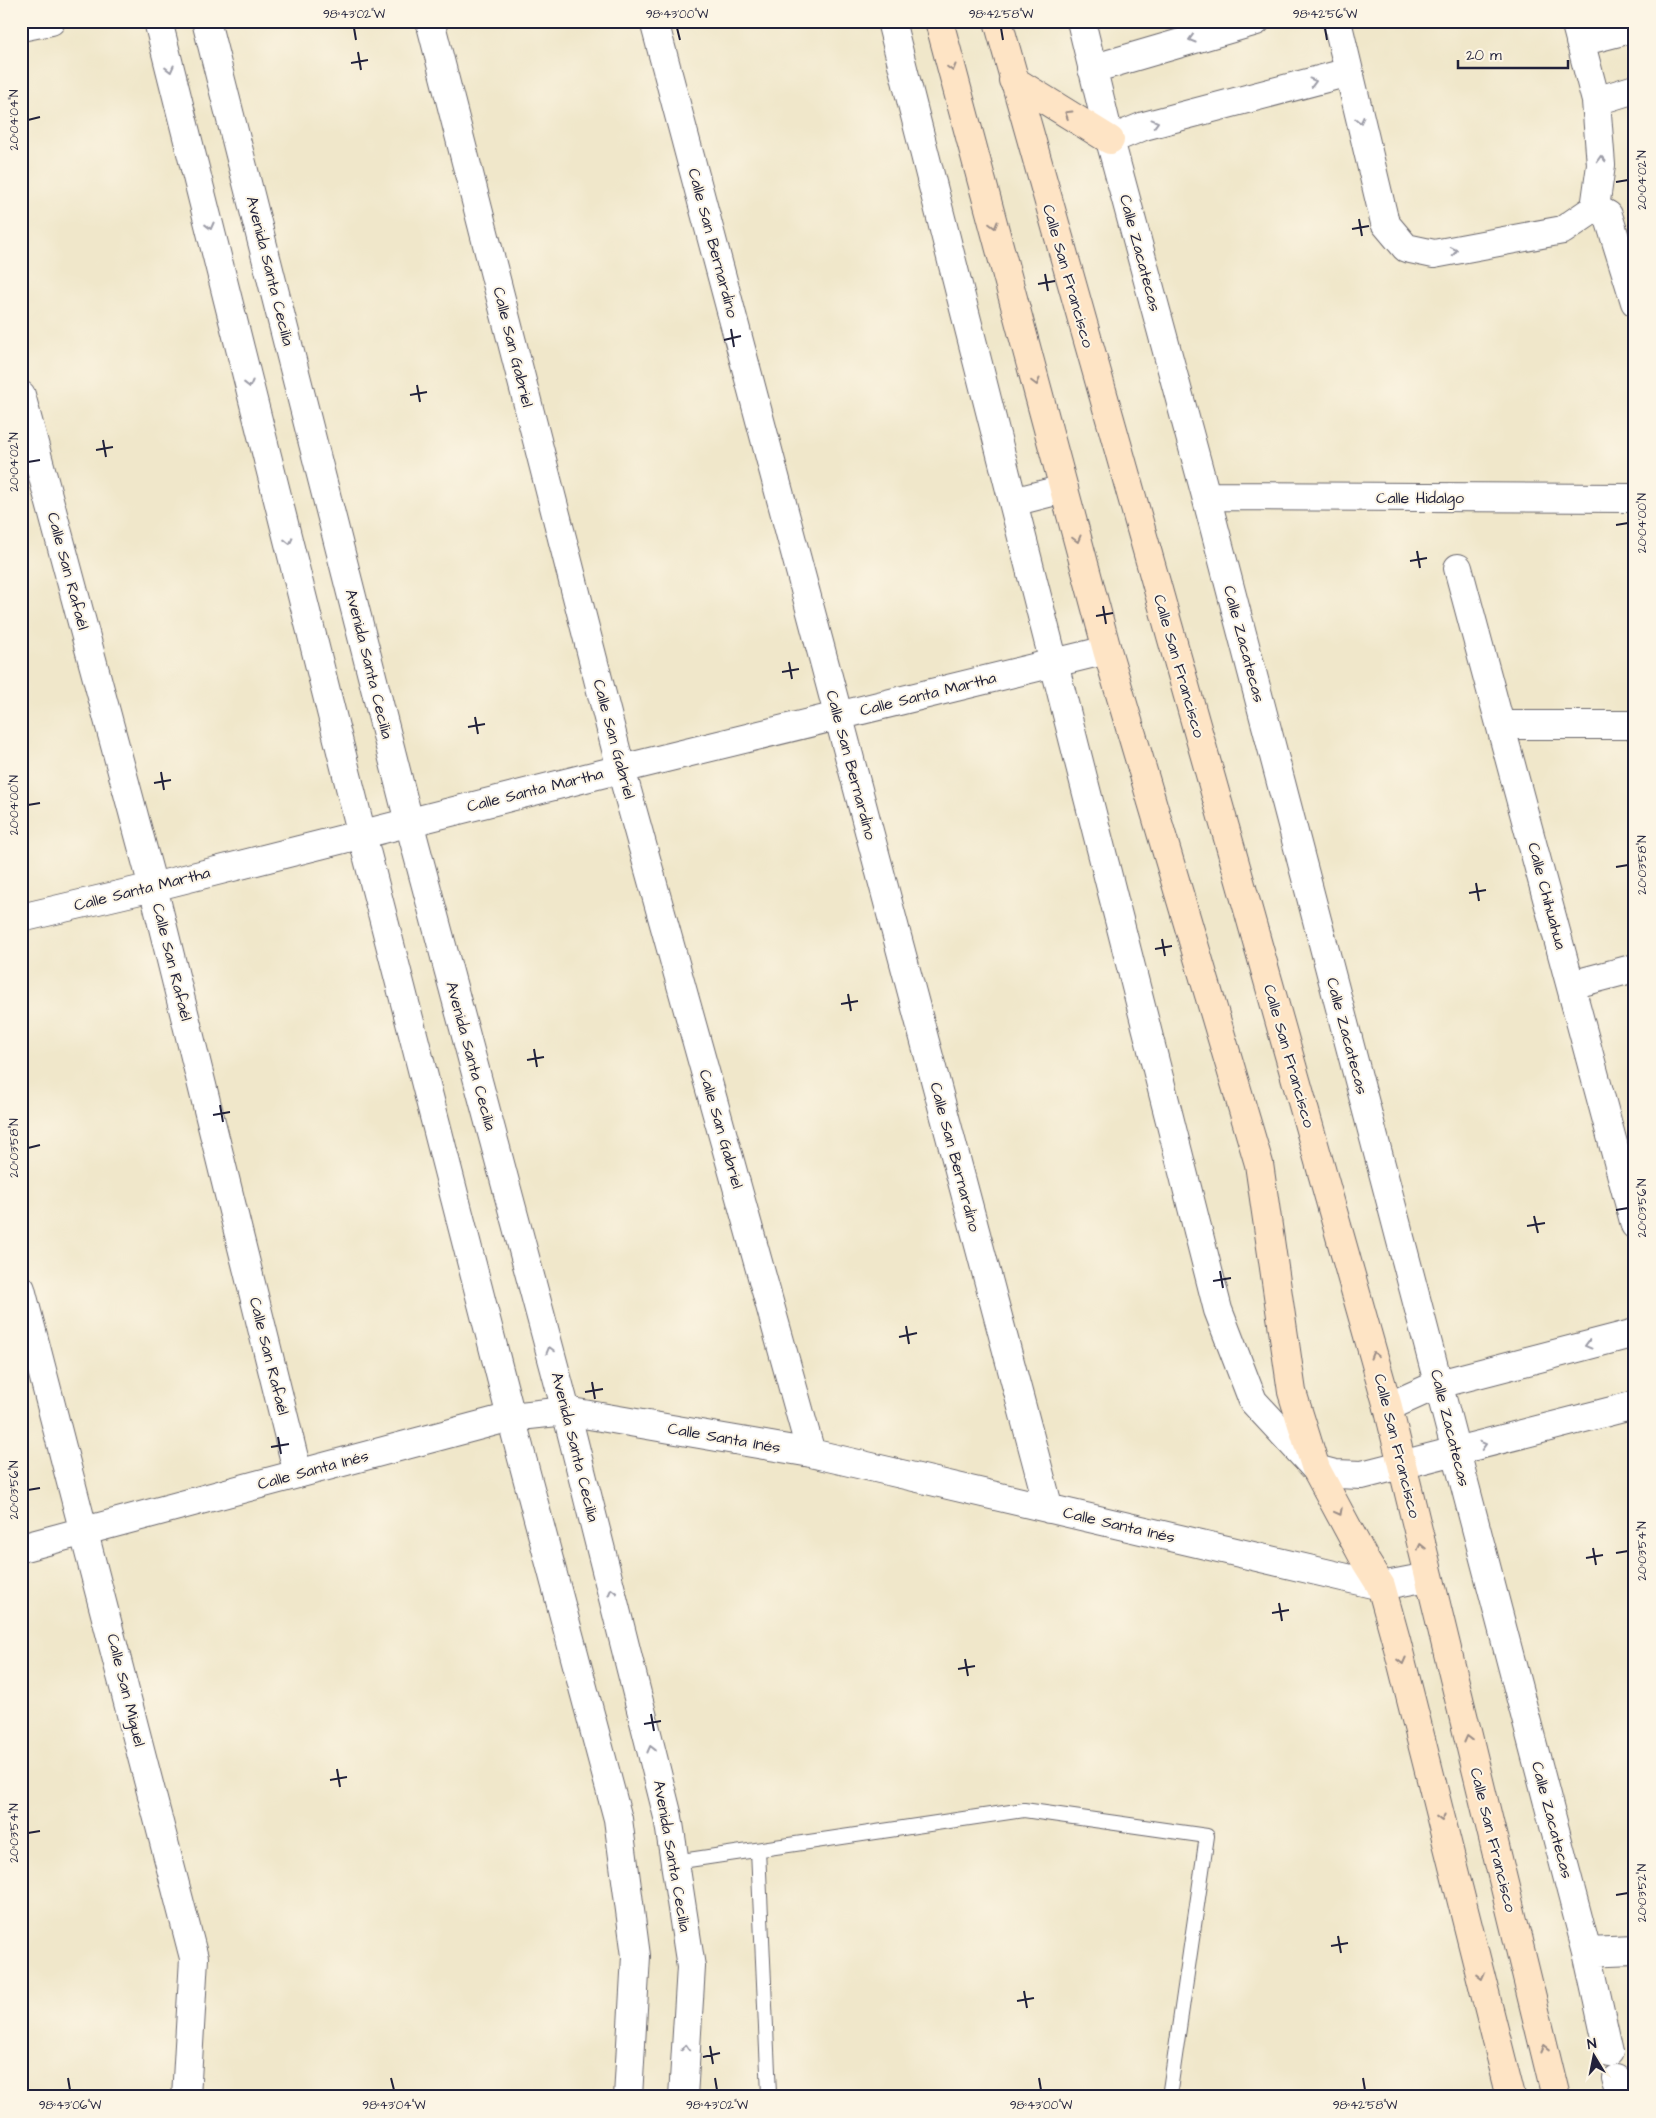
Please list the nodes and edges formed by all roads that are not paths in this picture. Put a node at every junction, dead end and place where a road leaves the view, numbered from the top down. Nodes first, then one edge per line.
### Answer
1 (51, 21) edge
2 (158, 21) edge
3 (206, 21) edge
4 (430, 21) edge
5 (654, 21) edge
6 (890, 21) edge
7 (939, 21) edge
8 (998, 21) edge
9 (1081, 21) edge
10 (1256, 21) edge
11 (1337, 21) edge
12 (21, 27) edge
13 (1635, 28) edge
14 (1578, 32) edge
15 (1092, 69) junction
16 (1349, 72) junction
17 (1013, 80) junction
18 (1635, 89) edge
19 (1596, 101) junction
20 (1110, 140) junction
21 (1595, 208) junction
22 (1635, 302) edge
23 (21, 395) edge
24 (1064, 489) junction
25 (1206, 496) junction
26 (1635, 498) edge
27 (1013, 502) junction
28 (1458, 568) dead end
29 (1107, 650) junction
30 (1054, 662) junction
31 (838, 716) junction
32 (1502, 725) junction
33 (1635, 725) edge
34 (621, 768) junction
35 (409, 822) junction
36 (362, 834) junction
37 (153, 887) junction
38 (21, 918) edge
39 (1635, 968) edge
40 (1571, 985) junction
41 (1631, 1193) edge
42 (1635, 1224) edge
43 (21, 1289) edge
44 (1635, 1333) edge
45 (1439, 1384) junction
46 (1635, 1405) edge
47 (1388, 1407) junction
48 (566, 1411) junction
49 (511, 1417) junction
50 (1456, 1452) junction
51 (811, 1453) junction
52 (1401, 1464) junction
53 (1316, 1470) junction
54 (298, 1474) junction
55 (1049, 1509) junction
56 (85, 1532) junction
57 (21, 1548) edge
58 (1428, 1577) junction
59 (1381, 1586) junction
60 (758, 1850) junction
61 (675, 1862) junction
62 (1635, 1950) edge
63 (1587, 1952) junction
64 (1609, 2052) dead end
65 (186, 2097) edge
66 (628, 2097) edge
67 (683, 2097) edge
68 (772, 2097) edge
69 (1169, 2097) edge
70 (1511, 2097) edge
71 (1556, 2097) edge

1 - 12 street
2 -> 36 street
3 - 35 street, Avenida Santa Cecilia
4 - 34 street, Calle San Gabriel
5 - 31 street, Calle San Bernardino
6 - 27 street
7 -> 24 main road
8 - 17 main road, Calle San Francisco
9 - 15 street, Calle Zacatecas
10 -> 15 street
11 - 16 street
13 - 14 street
14 - 19 street
15 - 20 street, Calle Zacatecas
20 -> 16 street
16 -> 21 street
20 -> 17 main road
47 -> 17 main road, Calle San Francisco
18 - 19 street
21 -> 19 street
20 - 25 street, Calle Zacatecas
21 - 22 street
23 - 37 street, Calle San Rafaél
24 - 27 street
24 -> 29 main road
25 - 26 street, Calle Hidalgo
25 - 45 street, Calle Zacatecas
27 - 30 street
28 - 32 street, Calle Chihuahua
29 - 30 street, Calle Santa Martha
29 - 53 main road
30 - 31 street, Calle Santa Martha
30 - 53 street
31 - 34 street, Calle Santa Martha
31 - 55 street, Calle San Bernardino
32 - 33 street
32 - 40 street, Calle Chihuahua
34 - 35 street, Calle Santa Martha
34 - 51 street, Calle San Gabriel
35 - 36 street, Calle Santa Martha
48 -> 35 street, Avenida Santa Cecilia
36 - 37 street, Calle Santa Martha
36 - 49 street
37 - 38 street, Calle Santa Martha
37 - 54 street, Calle San Rafaél
39 - 40 street
40 - 41 street, Calle Chihuahua
41 - 42 street, Calle Chihuahua
43 - 56 street, Calle San Miguel
44 -> 45 street
45 - 47 street
45 - 50 street, Calle Zacatecas
50 -> 46 street
47 - 52 main road, Calle San Francisco
48 - 49 street, Calle Santa Inés
48 - 51 street, Calle Santa Inés
61 -> 48 street, Avenida Santa Cecilia
49 - 54 street, Calle Santa Inés
49 - 66 street
50 - 52 street
50 - 63 street, Calle Zacatecas
51 - 55 street, Calle Santa Inés
52 - 53 street
58 -> 52 main road, Calle San Francisco
53 -> 59 main road
54 - 56 street, Calle Santa Inés
55 - 59 street, Calle Santa Inés
56 - 57 street, Calle Santa Inés
56 - 65 street, Calle San Miguel
58 - 59 street, Calle Santa Inés
71 -> 58 main road, Calle San Francisco
59 -> 70 main road
60 - 61 lane
60 - 68 lane
60 - 69 lane
67 -> 61 street, Avenida Santa Cecilia
62 - 63 street
63 - 64 street, Calle Zacatecas

